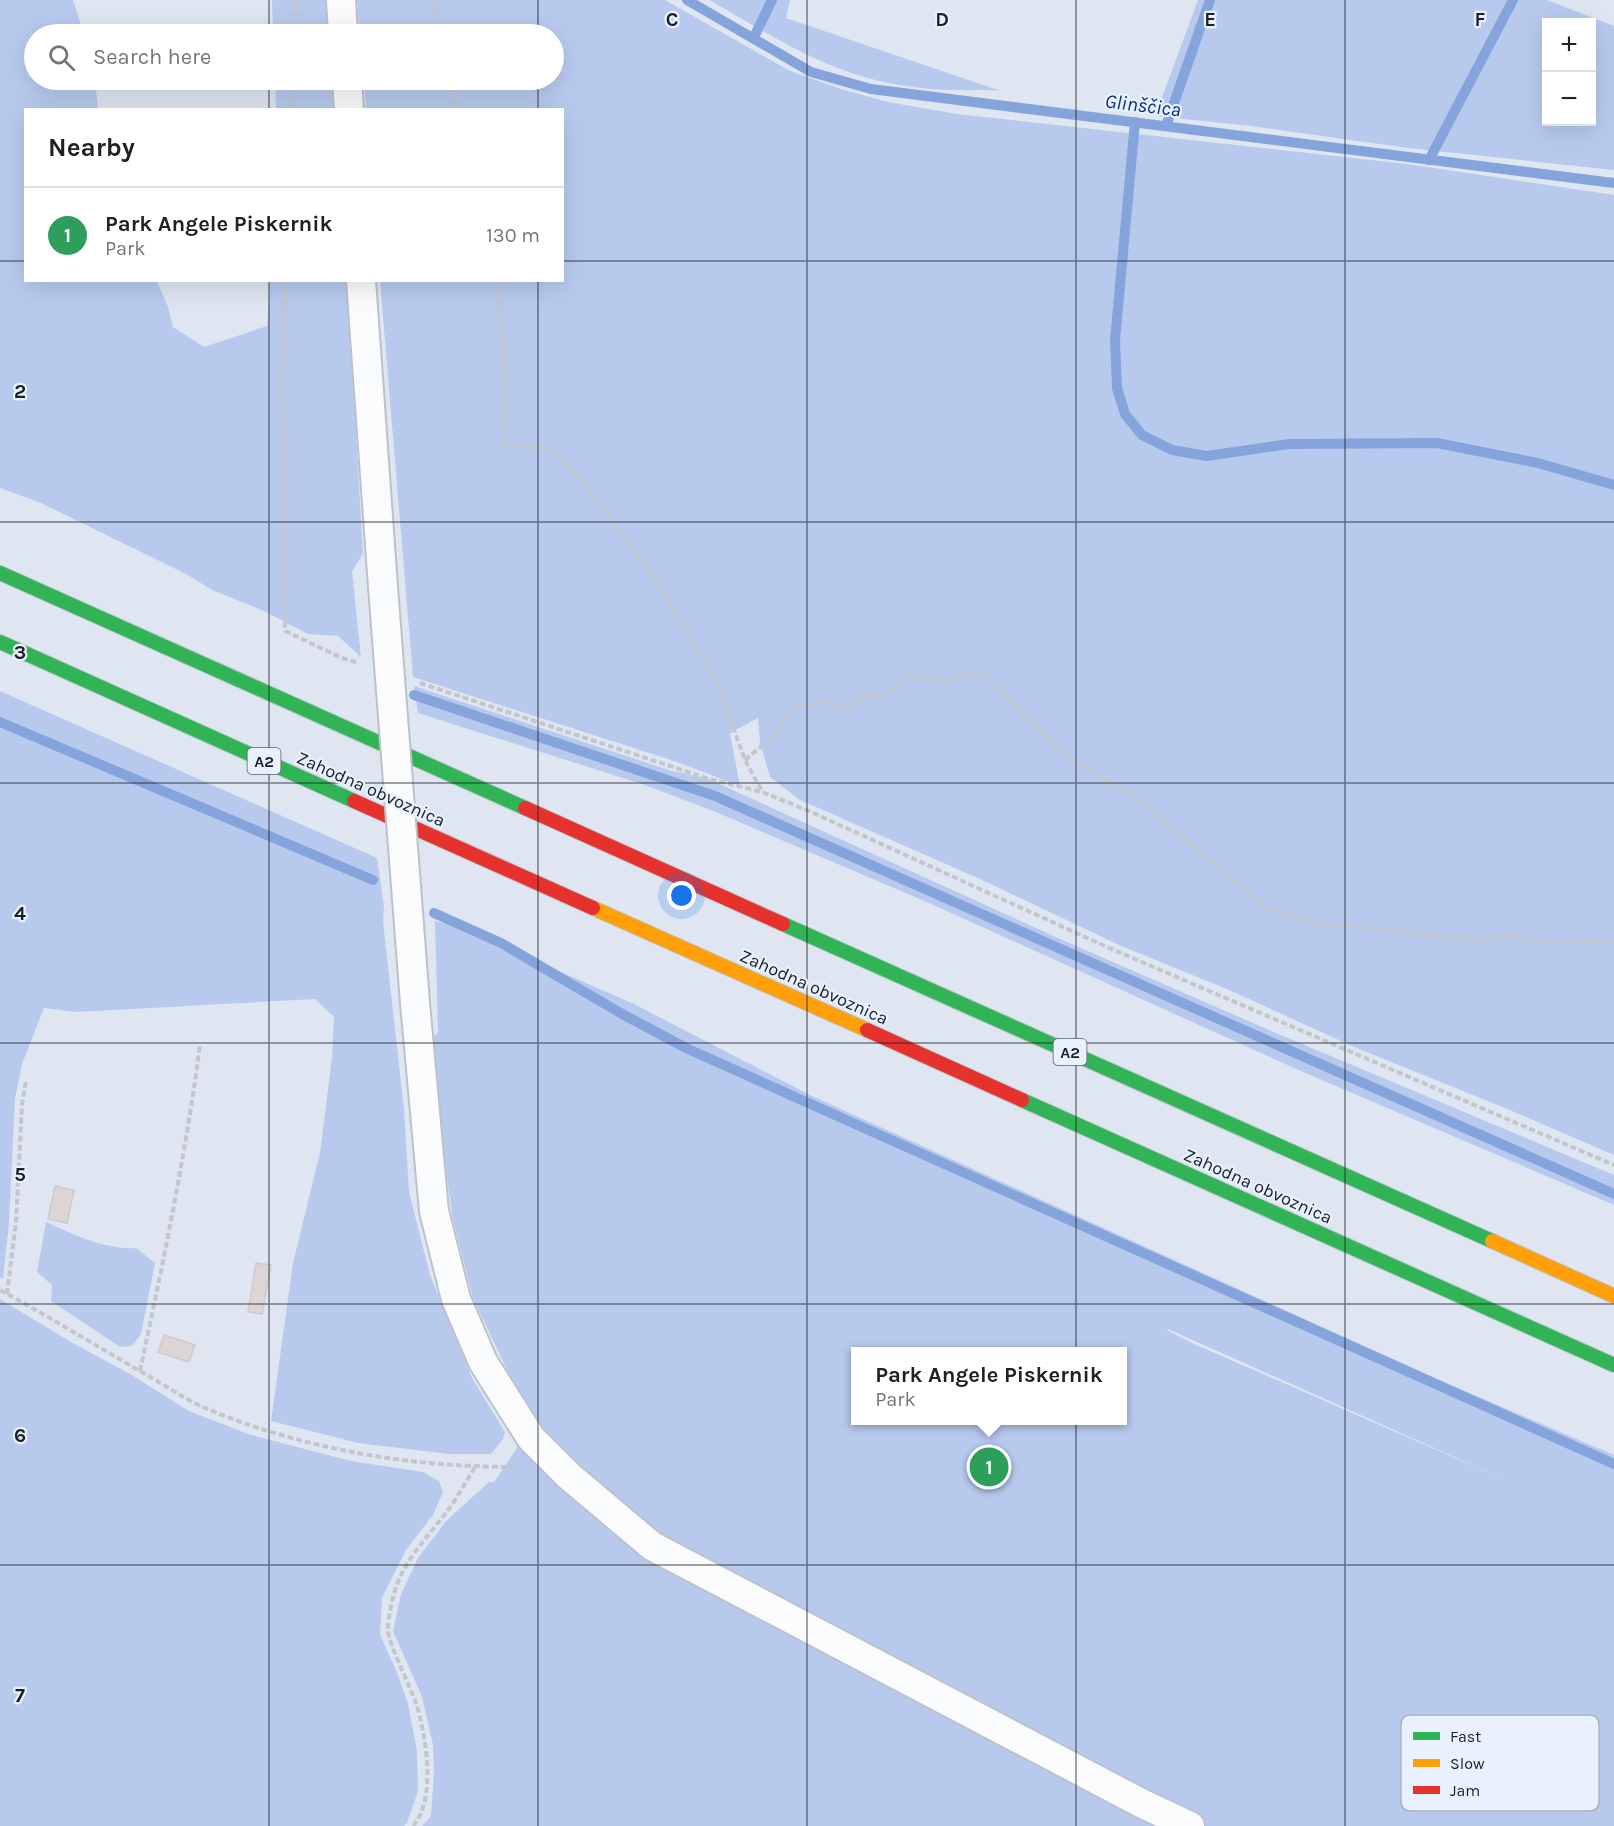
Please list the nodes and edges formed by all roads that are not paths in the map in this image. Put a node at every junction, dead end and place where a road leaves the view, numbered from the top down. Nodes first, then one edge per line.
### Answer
1 (341, 0) edge
2 (342, 24) edge
3 (348, 90) edge
4 (349, 108) edge
5 (361, 282) edge
6 (0, 573) edge
7 (0, 642) edge
8 (1614, 1296) edge
9 (1614, 1365) edge
10 (1190, 1826) edge

1 - 2 street
3 - 4 street
5 - 10 street, bridge
6 - 8 highway, A2
7 - 9 highway, Zahodna obvoznica / A2

